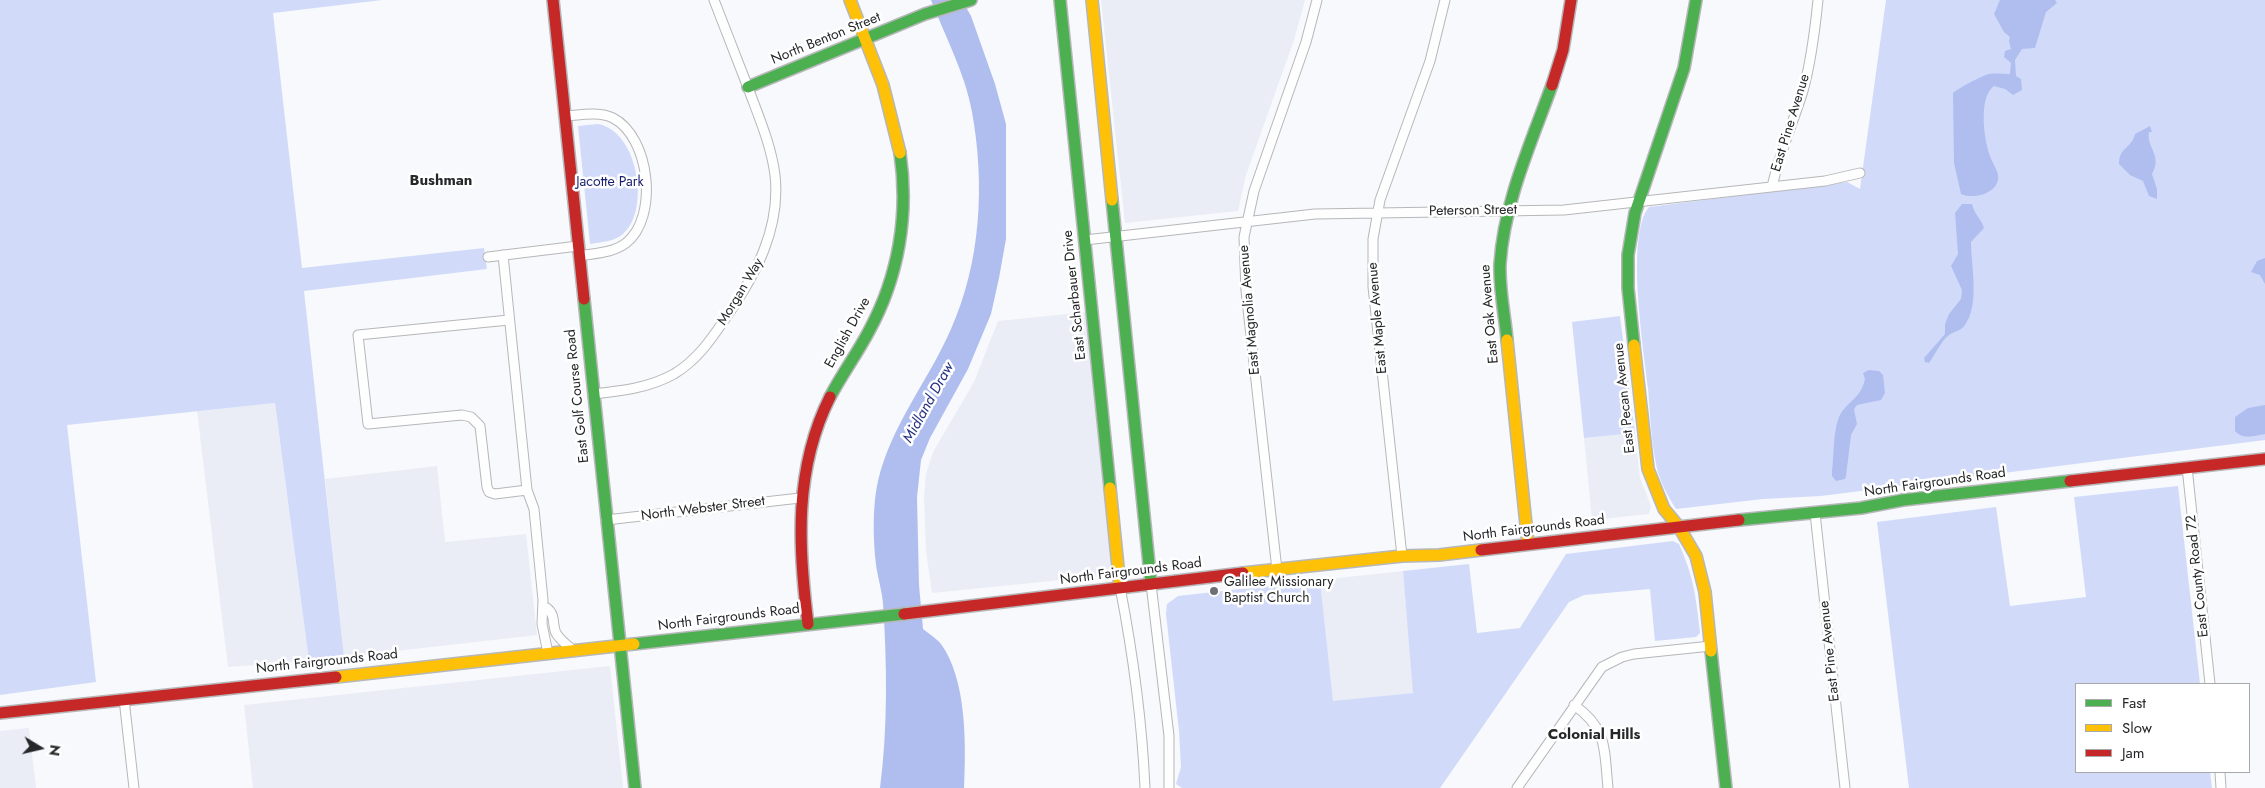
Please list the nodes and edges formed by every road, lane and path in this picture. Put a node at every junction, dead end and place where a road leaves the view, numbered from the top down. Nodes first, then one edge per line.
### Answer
1 (552, 0) edge
2 (714, 0) edge
3 (850, 0) edge
4 (971, 0) edge
5 (1060, 0) edge
6 (1092, 0) edge
7 (1317, 0) edge
8 (1445, 0) edge
9 (1571, 0) edge
10 (1696, 0) edge
11 (1818, 0) edge
12 (866, 40) junction
13 (748, 87) junction
14 (565, 116) junction
15 (1860, 173) dead end
16 (1772, 187) junction
17 (1639, 202) junction
18 (1508, 211) junction
19 (1377, 212) junction
20 (1247, 222) junction
21 (1117, 236) junction
22 (1085, 240) junction
23 (579, 251) junction
24 (503, 255) junction
25 (488, 257) dead end
26 (509, 320) junction
27 (593, 394) junction
28 (2265, 459) edge
29 (2187, 467) junction
30 (527, 490) junction
31 (800, 498) junction
32 (1815, 513) junction
33 (606, 520) junction
34 (1679, 527) junction
35 (1528, 544) junction
36 (1402, 556) junction
37 (1277, 570) junction
38 (1151, 584) junction
39 (1120, 588) junction
40 (543, 608) junction
41 (808, 624) junction
42 (619, 646) junction
43 (1711, 646) junction
44 (573, 650) junction
45 (548, 653) junction
46 (2210, 683) edge
47 (124, 699) junction
48 (1574, 705) junction
49 (0, 713) edge
50 (2220, 773) edge
51 (134, 788) edge
52 (635, 788) edge
53 (1144, 788) edge
54 (1169, 788) edge
55 (1517, 788) edge
56 (1608, 788) edge
57 (1726, 788) edge
58 (1845, 788) edge
59 (2222, 788) edge

1 - 14 main road, East Golf Course Road
2 - 13 street, Morgan Way
3 - 12 main road, English Drive
4 - 12 main road, North Benton Street
5 - 22 main road, East Scharbauer Drive
6 - 21 main road
7 - 20 street, East Magnolia Avenue
8 - 19 street, East Maple Avenue
9 - 18 main road, East Oak Avenue
10 - 17 main road, East Pecan Avenue
11 - 16 street, East Pine Avenue
12 - 13 main road, North Benton Street
12 - 31 main road, English Drive
13 - 27 street, Morgan Way
14 - 23 main road, East Golf Course Road
14 - 23 street
15 - 16 street, Peterson Street
16 - 17 street, Peterson Street
17 - 18 street, Peterson Street
17 - 34 main road, East Pecan Avenue
18 - 19 street, Peterson Street
18 - 35 main road, East Oak Avenue
19 - 20 street, Peterson Street
19 - 36 street, East Maple Avenue
20 - 21 street, Peterson Street
20 - 37 street, East Magnolia Avenue
21 - 22 street, Peterson Street
21 - 38 main road
22 - 39 main road, East Scharbauer Drive
23 - 24 street
23 - 27 main road, East Golf Course Road
24 - 25 street
24 - 26 street
26 - 30 street
26 - 30 street
27 - 33 main road, East Golf Course Road
28 - 29 main road, North Fairgrounds Road
29 - 32 main road, North Fairgrounds Road
29 - 46 street, East County Road 72
30 - 40 street
31 - 33 street, North Webster Street
31 - 41 main road, English Drive
32 - 34 main road, North Fairgrounds Road
32 - 58 street, East Pine Avenue
33 - 42 main road, East Golf Course Road
34 - 35 main road, North Fairgrounds Road
34 - 43 main road, East Pecan Avenue
35 - 36 main road, North Fairgrounds Road
36 - 37 main road, North Fairgrounds Road
37 - 38 main road, North Fairgrounds Road
38 - 39 main road, North Fairgrounds Road
38 - 54 street
39 - 41 main road, North Fairgrounds Road
39 - 53 street
40 - 44 street
40 - 45 street
41 - 42 main road, North Fairgrounds Road
42 - 44 main road, North Fairgrounds Road
42 - 52 main road, East Golf Course Road
43 - 48 street
43 - 57 main road, East Pecan Avenue
44 - 45 main road, North Fairgrounds Road
45 - 47 main road, North Fairgrounds Road
47 - 49 main road, North Fairgrounds Road
47 - 51 street
48 - 55 street
48 - 56 street
50 - 59 street

